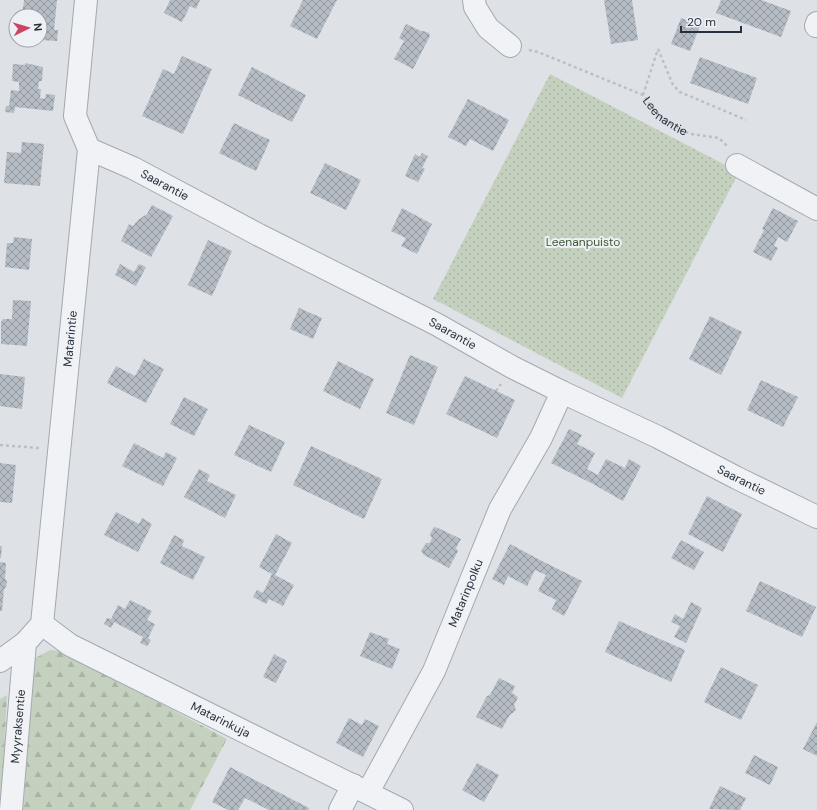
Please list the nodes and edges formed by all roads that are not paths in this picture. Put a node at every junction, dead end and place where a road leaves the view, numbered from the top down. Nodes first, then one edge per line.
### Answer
1 (86, 0) edge
2 (474, 0) edge
3 (510, 46) road end
4 (88, 149) junction
5 (737, 165) road end
6 (817, 210) edge
7 (562, 392) junction
8 (817, 517) edge
9 (42, 624) junction
10 (25, 643) junction
11 (0, 661) edge
12 (360, 788) junction
13 (11, 810) edge
14 (340, 810) edge
15 (402, 810) edge

1 - 4 street, Matarintie
2 - 3 street
4 - 7 street, Saarantie
4 - 9 street, Matarintie
5 - 6 street
7 - 8 street, Saarantie
7 - 12 street, Matarinpolku
9 - 10 street
9 - 12 street, Matarinkuja
10 - 11 street
10 - 13 street, Myyraksentie
12 - 14 street, Matarinpolku
12 - 15 street, Matarinkuja

